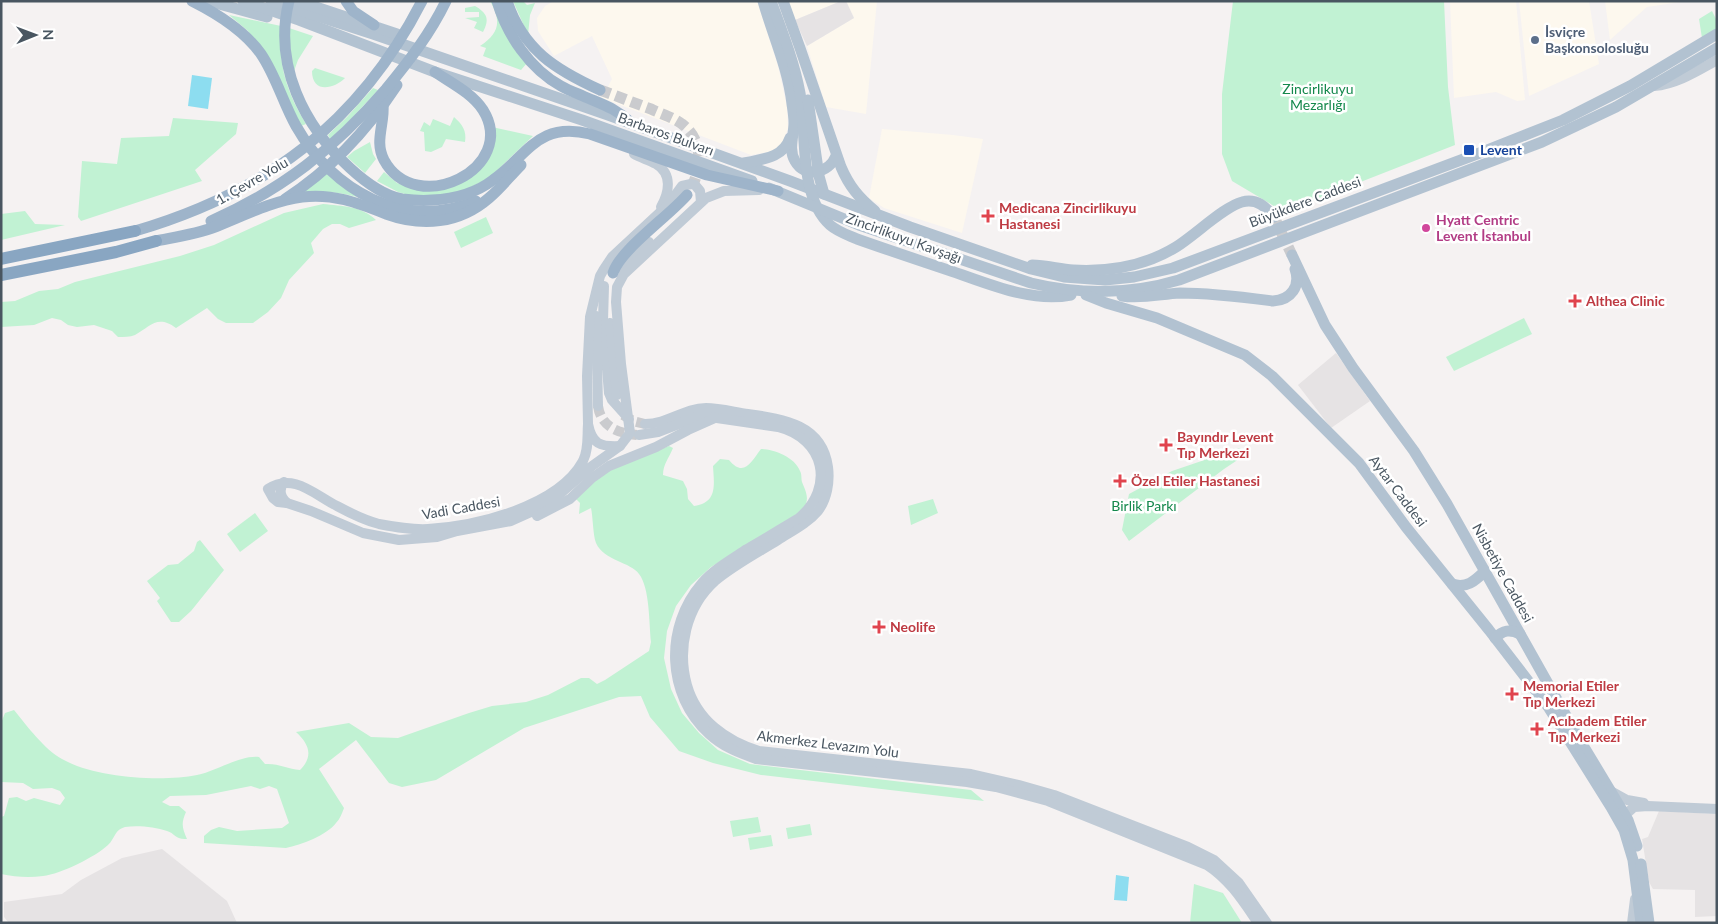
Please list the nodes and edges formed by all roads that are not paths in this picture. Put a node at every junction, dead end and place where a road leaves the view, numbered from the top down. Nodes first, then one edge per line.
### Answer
1 (192, 1) edge
2 (208, 1) edge
3 (242, 1) edge
4 (289, 1) edge
5 (346, 1) edge
6 (416, 1) edge
7 (422, 1) edge
8 (446, 1) edge
9 (497, 1) edge
10 (508, 1) edge
11 (764, 1) edge
12 (770, 1) edge
13 (777, 1) edge
14 (783, 1) edge
15 (274, 9) edge
16 (300, 12) edge
17 (414, 18) junction
18 (373, 30) junction
19 (1717, 34) edge
20 (422, 43) junction
21 (1717, 48) edge
22 (1717, 60) edge
23 (435, 72) junction
24 (1654, 86) junction
25 (600, 90) tunnel mouth
26 (383, 104) junction
27 (630, 122) junction
28 (794, 125) junction
29 (541, 138) junction
30 (613, 143) junction
31 (836, 156) junction
32 (742, 163) junction
33 (819, 172) junction
34 (501, 186) junction
35 (778, 191) junction
36 (824, 194) junction
37 (687, 195) tunnel mouth
38 (701, 202) junction
39 (277, 204) junction
40 (656, 216) junction
41 (885, 218) junction
42 (1274, 218) tunnel mouth
43 (134, 231) joint
44 (156, 241) junction
45 (1, 259) edge
46 (1023, 266) junction
47 (613, 273) junction
48 (1, 275) edge
49 (1080, 291) junction
50 (1111, 292) junction
51 (596, 295) junction
52 (617, 395) dead end
53 (598, 406) tunnel mouth
54 (716, 418) junction
55 (629, 419) junction
56 (588, 424) junction
57 (645, 424) tunnel mouth
58 (638, 435) tunnel mouth
59 (620, 446) junction
60 (284, 482) junction
61 (283, 503) junction
62 (512, 520) junction
63 (1485, 571) junction
64 (1452, 584) junction
65 (1520, 634) junction
66 (1495, 638) junction
67 (1609, 789) junction
68 (1660, 806) junction
69 (1611, 807) joint
70 (1717, 809) edge
71 (1622, 818) junction
72 (1636, 886) junction
73 (1258, 923) edge
74 (1267, 923) edge
75 (1634, 923) edge
76 (1641, 923) edge
77 (1649, 923) edge

1 - 34 highway
2 - 15 main road
3 - 15 main road, Barbaros Bulvarı
4 - 29 highway
5 - 18 highway
6 - 17 highway
7 - 17 highway, 1. Çevre Yolu
8 - 20 highway, 1. Çevre Yolu
9 - 27 highway
10 - 25 highway
11 - 28 main road
12 - 49 main road, Zincirlikuyu Kavşağı
13 - 33 main road
14 - 31 main road, Zincirlikuyu Kavşağı
15 - 16 main road, Barbaros Bulvarı
16 - 18 main road, Barbaros Bulvarı
16 - 23 main road, Barbaros Bulvarı
17 - 43 highway, 1. Çevre Yolu
18 - 27 main road, Barbaros Bulvarı
19 - 46 main road, Büyükdere Caddesi
20 - 26 highway
20 - 44 highway, 1. Çevre Yolu
21 - 24 main road, Büyükdere Caddesi
22 - 24 main road
23 - 26 highway
23 - 35 main road, Barbaros Bulvarı
24 - 50 main road, Büyükdere Caddesi
26 - 39 highway
27 - 32 main road, Barbaros Bulvarı
28 - 32 main road
28 - 33 main road
29 - 30 highway
29 - 34 highway
30 - 35 highway
30 - 40 main road
31 - 33 main road
31 - 41 main road, Zincirlikuyu Kavşağı
32 - 36 main road, Barbaros Bulvarı
33 - 36 main road
34 - 39 highway
35 - 38 main road
35 - 49 main road, Barbaros Bulvarı
36 - 41 main road, Barbaros Bulvarı
37 - 47 highway
38 - 40 main road
38 - 47 main road
38 - 55 main road
39 - 44 highway
40 - 51 main road
41 - 46 main road, Büyükdere Caddesi
42 - 46 main road
43 - 45 highway, 1. Çevre Yolu
44 - 48 highway, 1. Çevre Yolu
47 - 52 main road
47 - 55 main road
49 - 50 main road, Büyükdere Caddesi
49 - 64 main road, Aytar Caddesi
50 - 63 main road, Nisbetiye Caddesi
51 - 53 main road
51 - 56 main road, Vadi Caddesi
54 - 58 main road, Akmerkez Levazım Yolu
54 - 62 main road
54 - 73 main road, Akmerkez Levazım Yolu
55 - 59 main road
56 - 59 main road
56 - 60 main road, Vadi Caddesi
57 - 74 main road, Akmerkez Levazım Yolu
59 - 62 main road
60 - 61 main road
60 - 61 main road
61 - 62 main road, Vadi Caddesi
63 - 64 main road
63 - 65 main road, Nisbetiye Caddesi
64 - 66 main road, Aytar Caddesi
65 - 66 main road
65 - 67 main road, Nisbetiye Caddesi
66 - 69 main road, Aytar Caddesi
67 - 68 main road
67 - 71 main road, Nisbetiye Caddesi
68 - 70 main road
68 - 71 main road
69 - 71 main road, Nisbetiye Caddesi
71 - 72 main road, Nisbetiye Caddesi
71 - 77 main road, Nisbetiye Caddesi
72 - 75 main road
72 - 76 main road, Nisbetiye Caddesi

